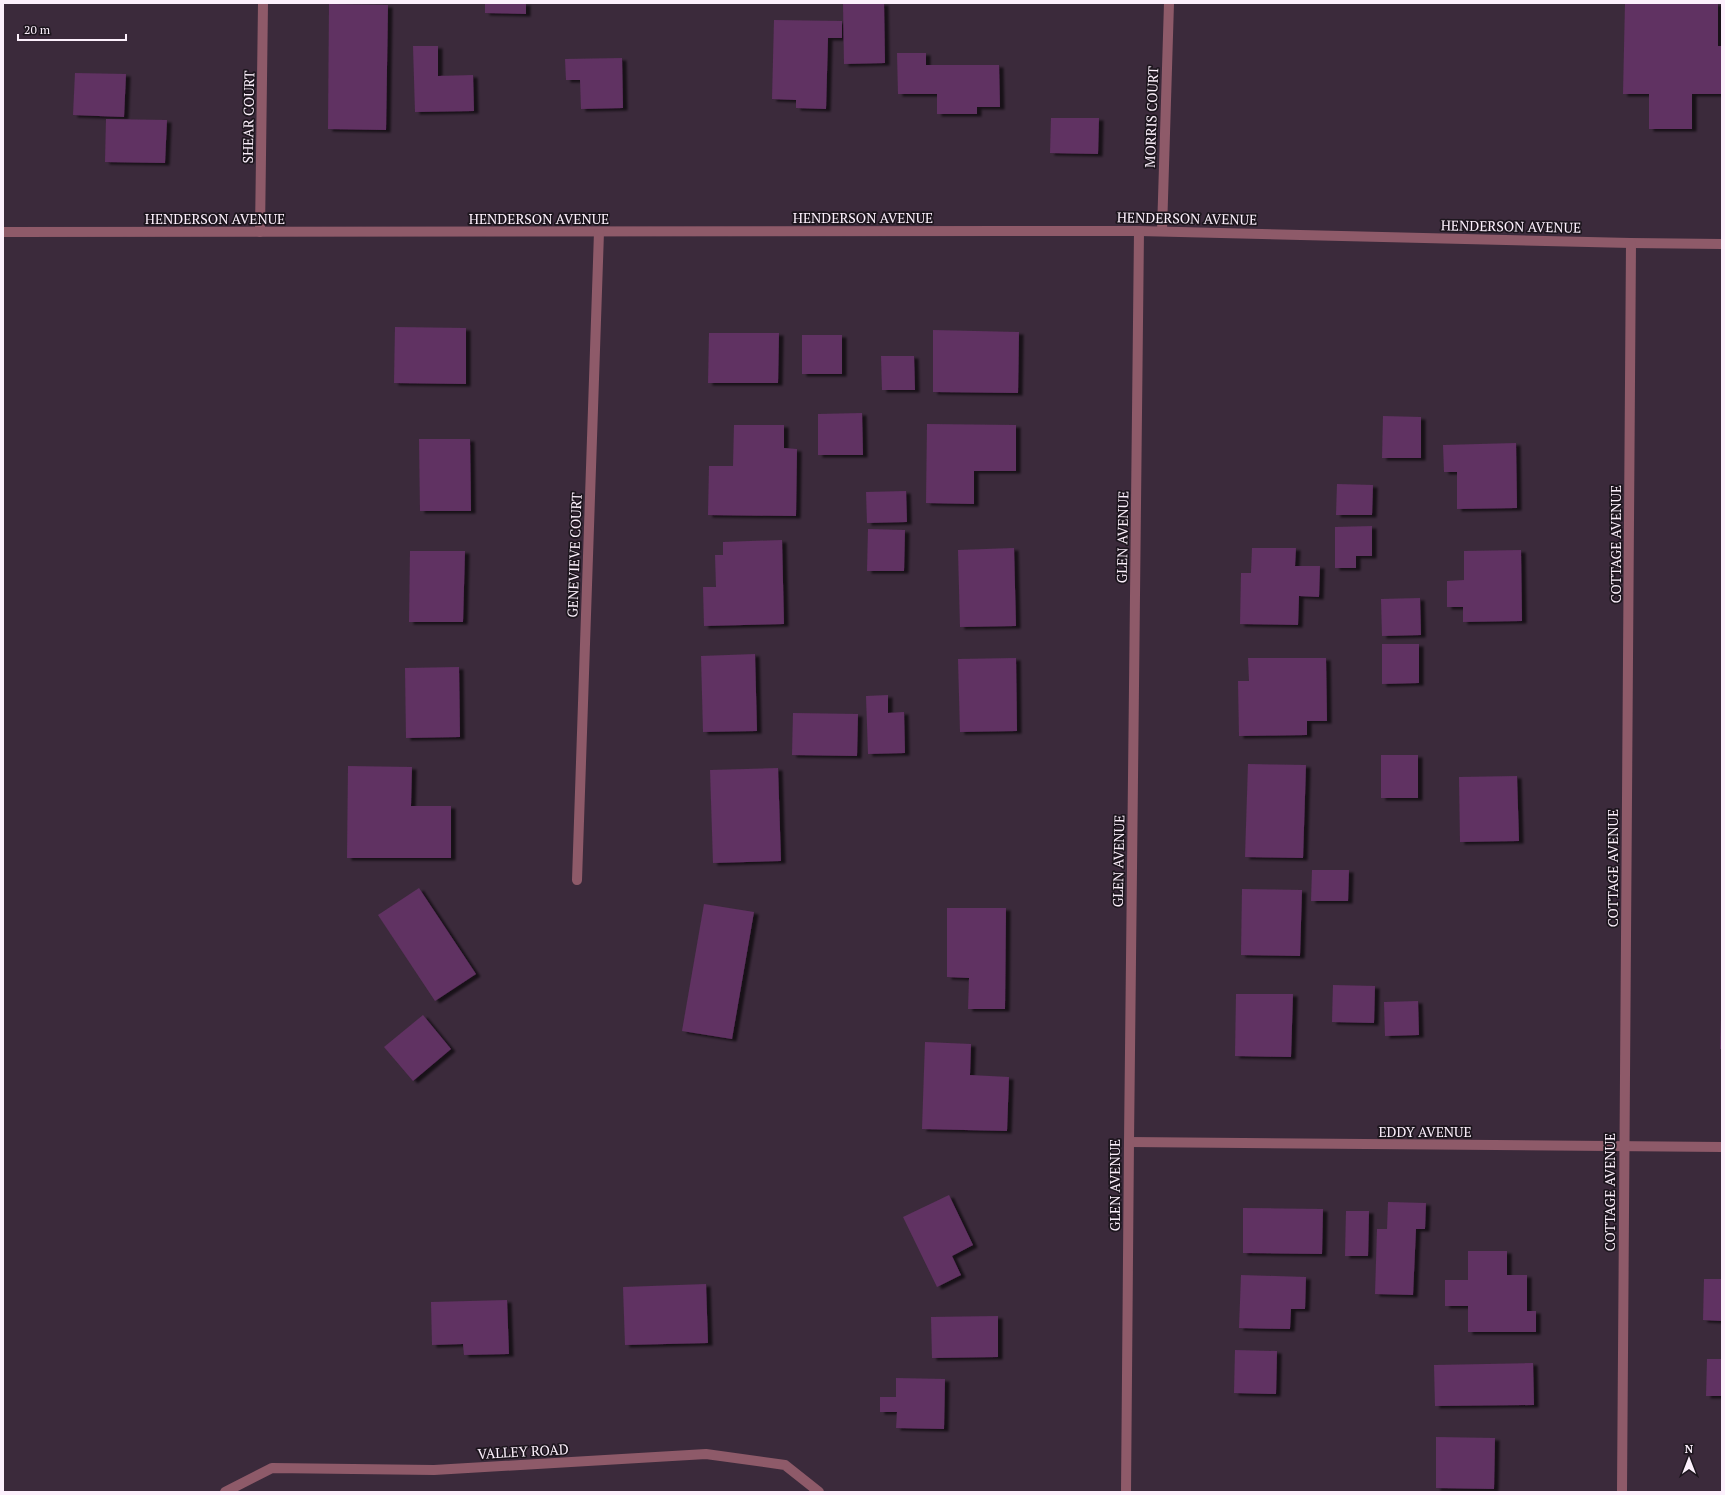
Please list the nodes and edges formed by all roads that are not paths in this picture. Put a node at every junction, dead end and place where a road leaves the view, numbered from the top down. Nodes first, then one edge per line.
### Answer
1 (264, 3) edge
2 (1169, 3) edge
3 (1139, 231) junction
4 (1162, 231) junction
5 (3, 232) edge
6 (260, 232) junction
7 (599, 232) junction
8 (1631, 243) junction
9 (1722, 244) edge
10 (577, 880) dead end
11 (1129, 1142) junction
12 (1624, 1146) junction
13 (1722, 1148) edge
14 (225, 1492) edge
15 (819, 1492) edge
16 (1126, 1492) edge
17 (1622, 1492) edge

1 - 6 street, SHEAR COURT
2 - 4 street, MORRIS COURT
3 - 4 street, HENDERSON AVENUE
3 - 7 street, HENDERSON AVENUE
3 - 11 street, GLEN AVENUE
4 - 8 street, HENDERSON AVENUE
5 - 6 street, HENDERSON AVENUE
6 - 7 street, HENDERSON AVENUE
7 - 10 street, GENEVIEVE COURT
8 - 9 street, HENDERSON AVENUE
8 - 12 street, COTTAGE AVENUE
11 - 12 street, EDDY AVENUE
11 - 16 street, GLEN AVENUE
12 - 13 street, EDDY AVENUE
12 - 17 street, COTTAGE AVENUE
14 - 15 street, VALLEY ROAD

